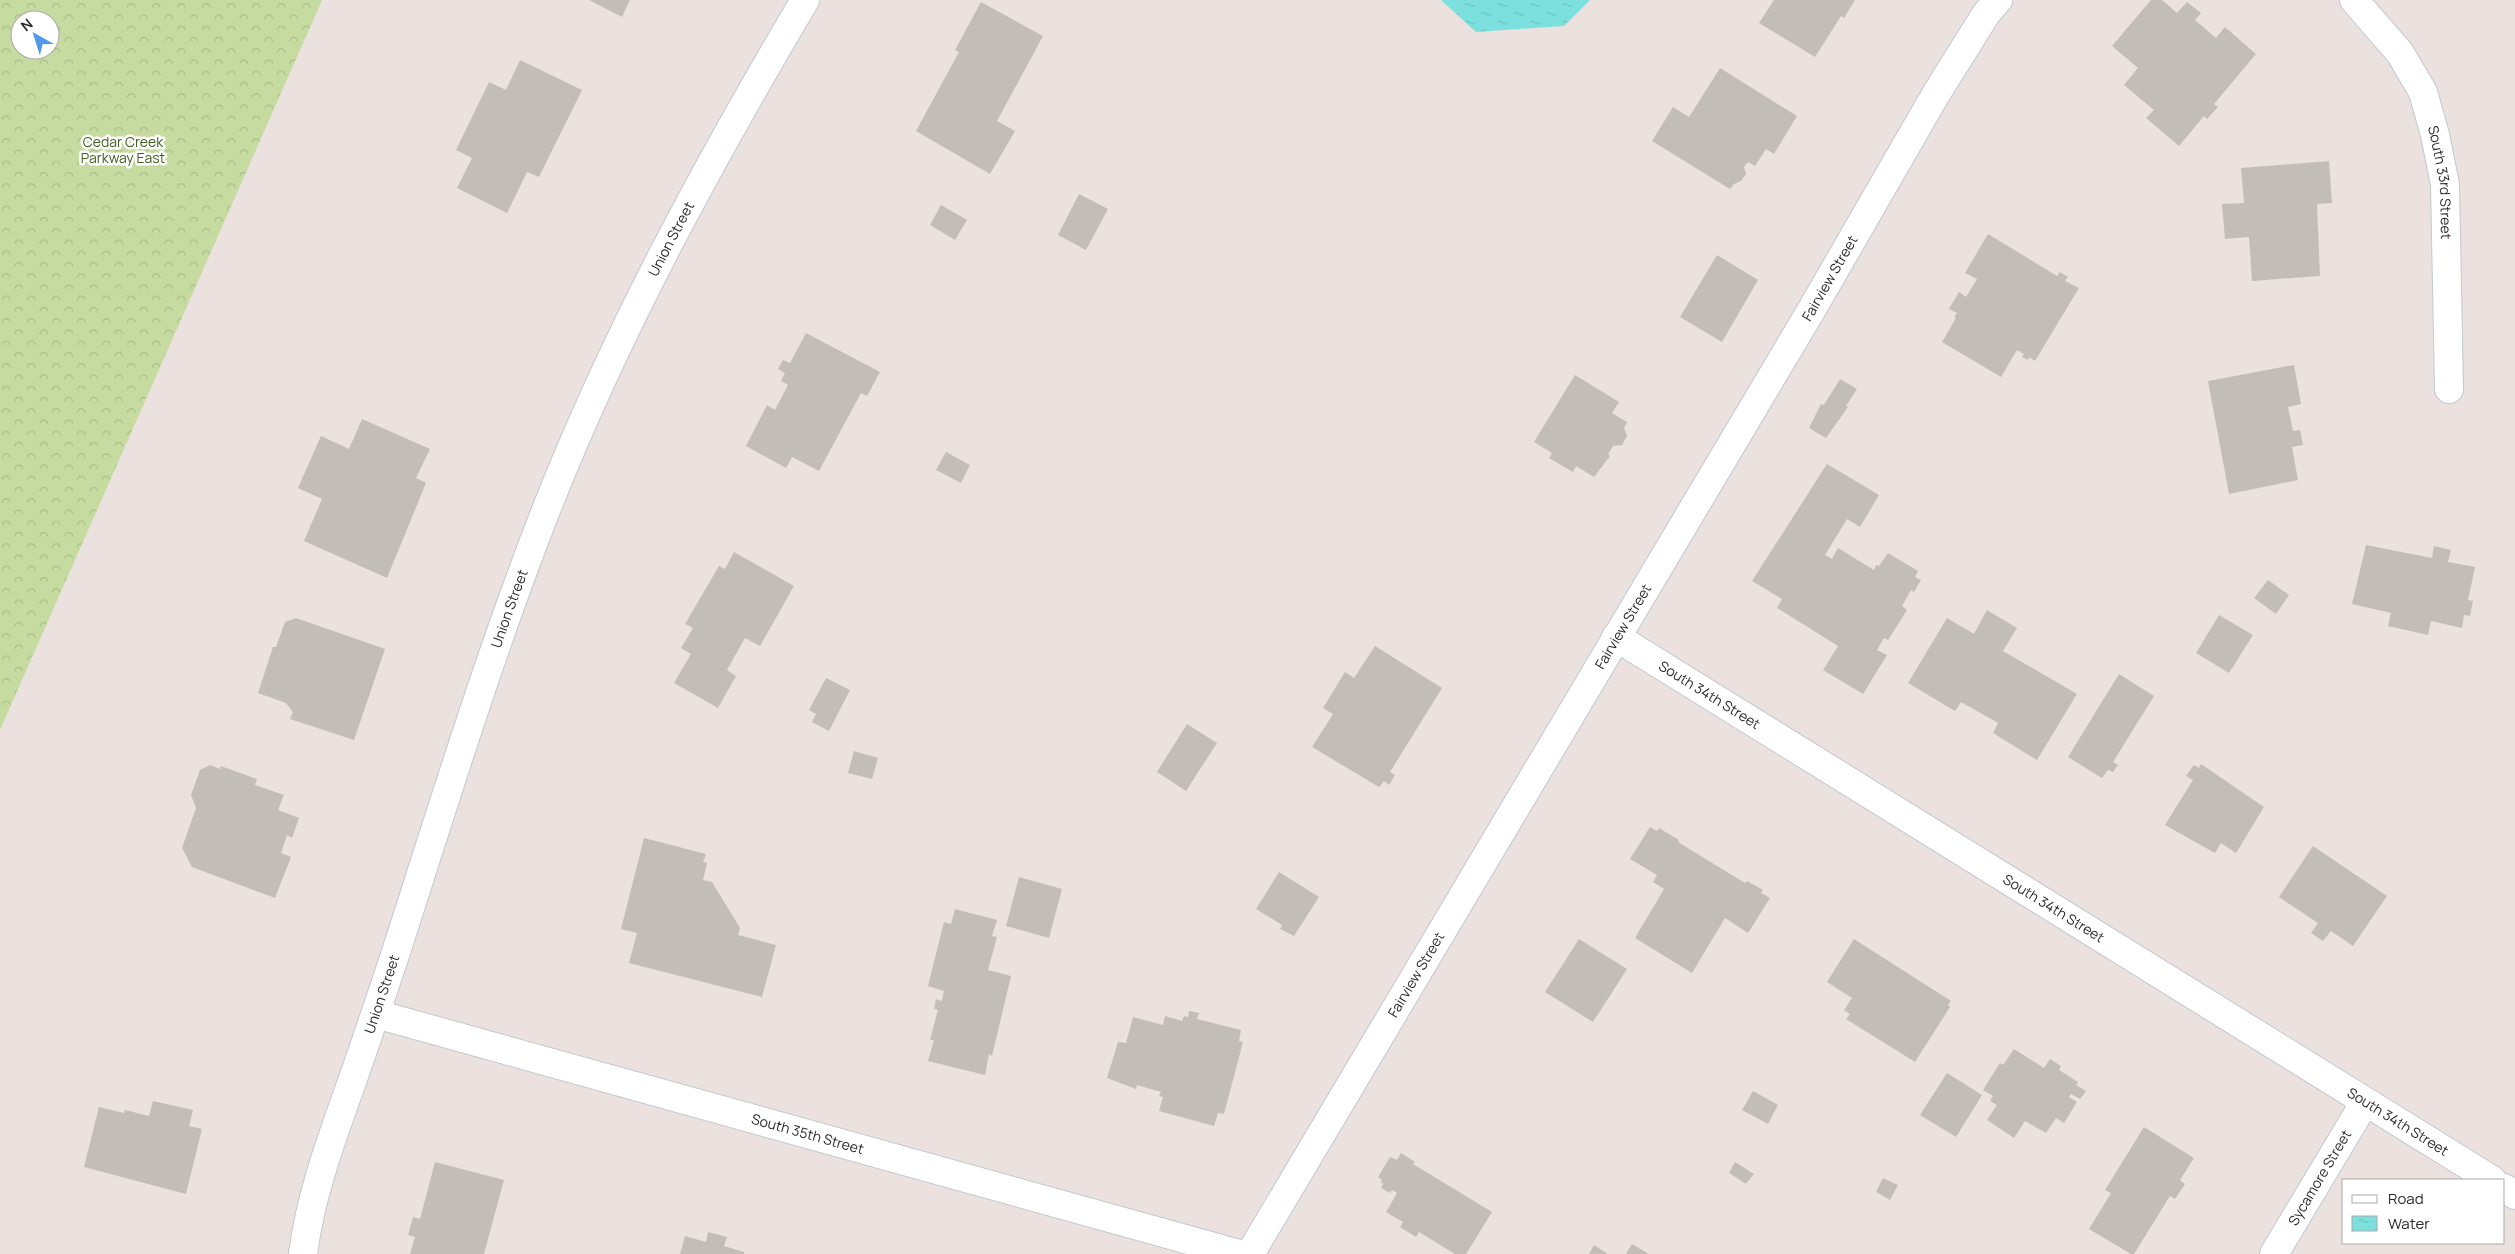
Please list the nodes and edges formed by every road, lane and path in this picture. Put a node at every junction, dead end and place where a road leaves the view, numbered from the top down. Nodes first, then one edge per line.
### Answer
1 (805, 0) edge
2 (1998, 0) edge
3 (2354, 0) edge
4 (2449, 389) dead end
5 (1616, 637) junction
6 (376, 1014) junction
7 (2365, 1102) junction
8 (2490, 1179) edge
9 (303, 1254) edge
10 (1239, 1254) edge
11 (1250, 1254) edge
12 (2274, 1254) edge

1 - 6 street, Union Street
2 - 5 street, Fairview Street
3 - 4 street, South 33rd Street
5 - 7 street, South 34th Street
5 - 11 street, Fairview Street
6 - 9 street, Union Street
6 - 10 street, South 35th Street
7 - 8 street, South 34th Street
7 - 12 street, Sycamore Street

